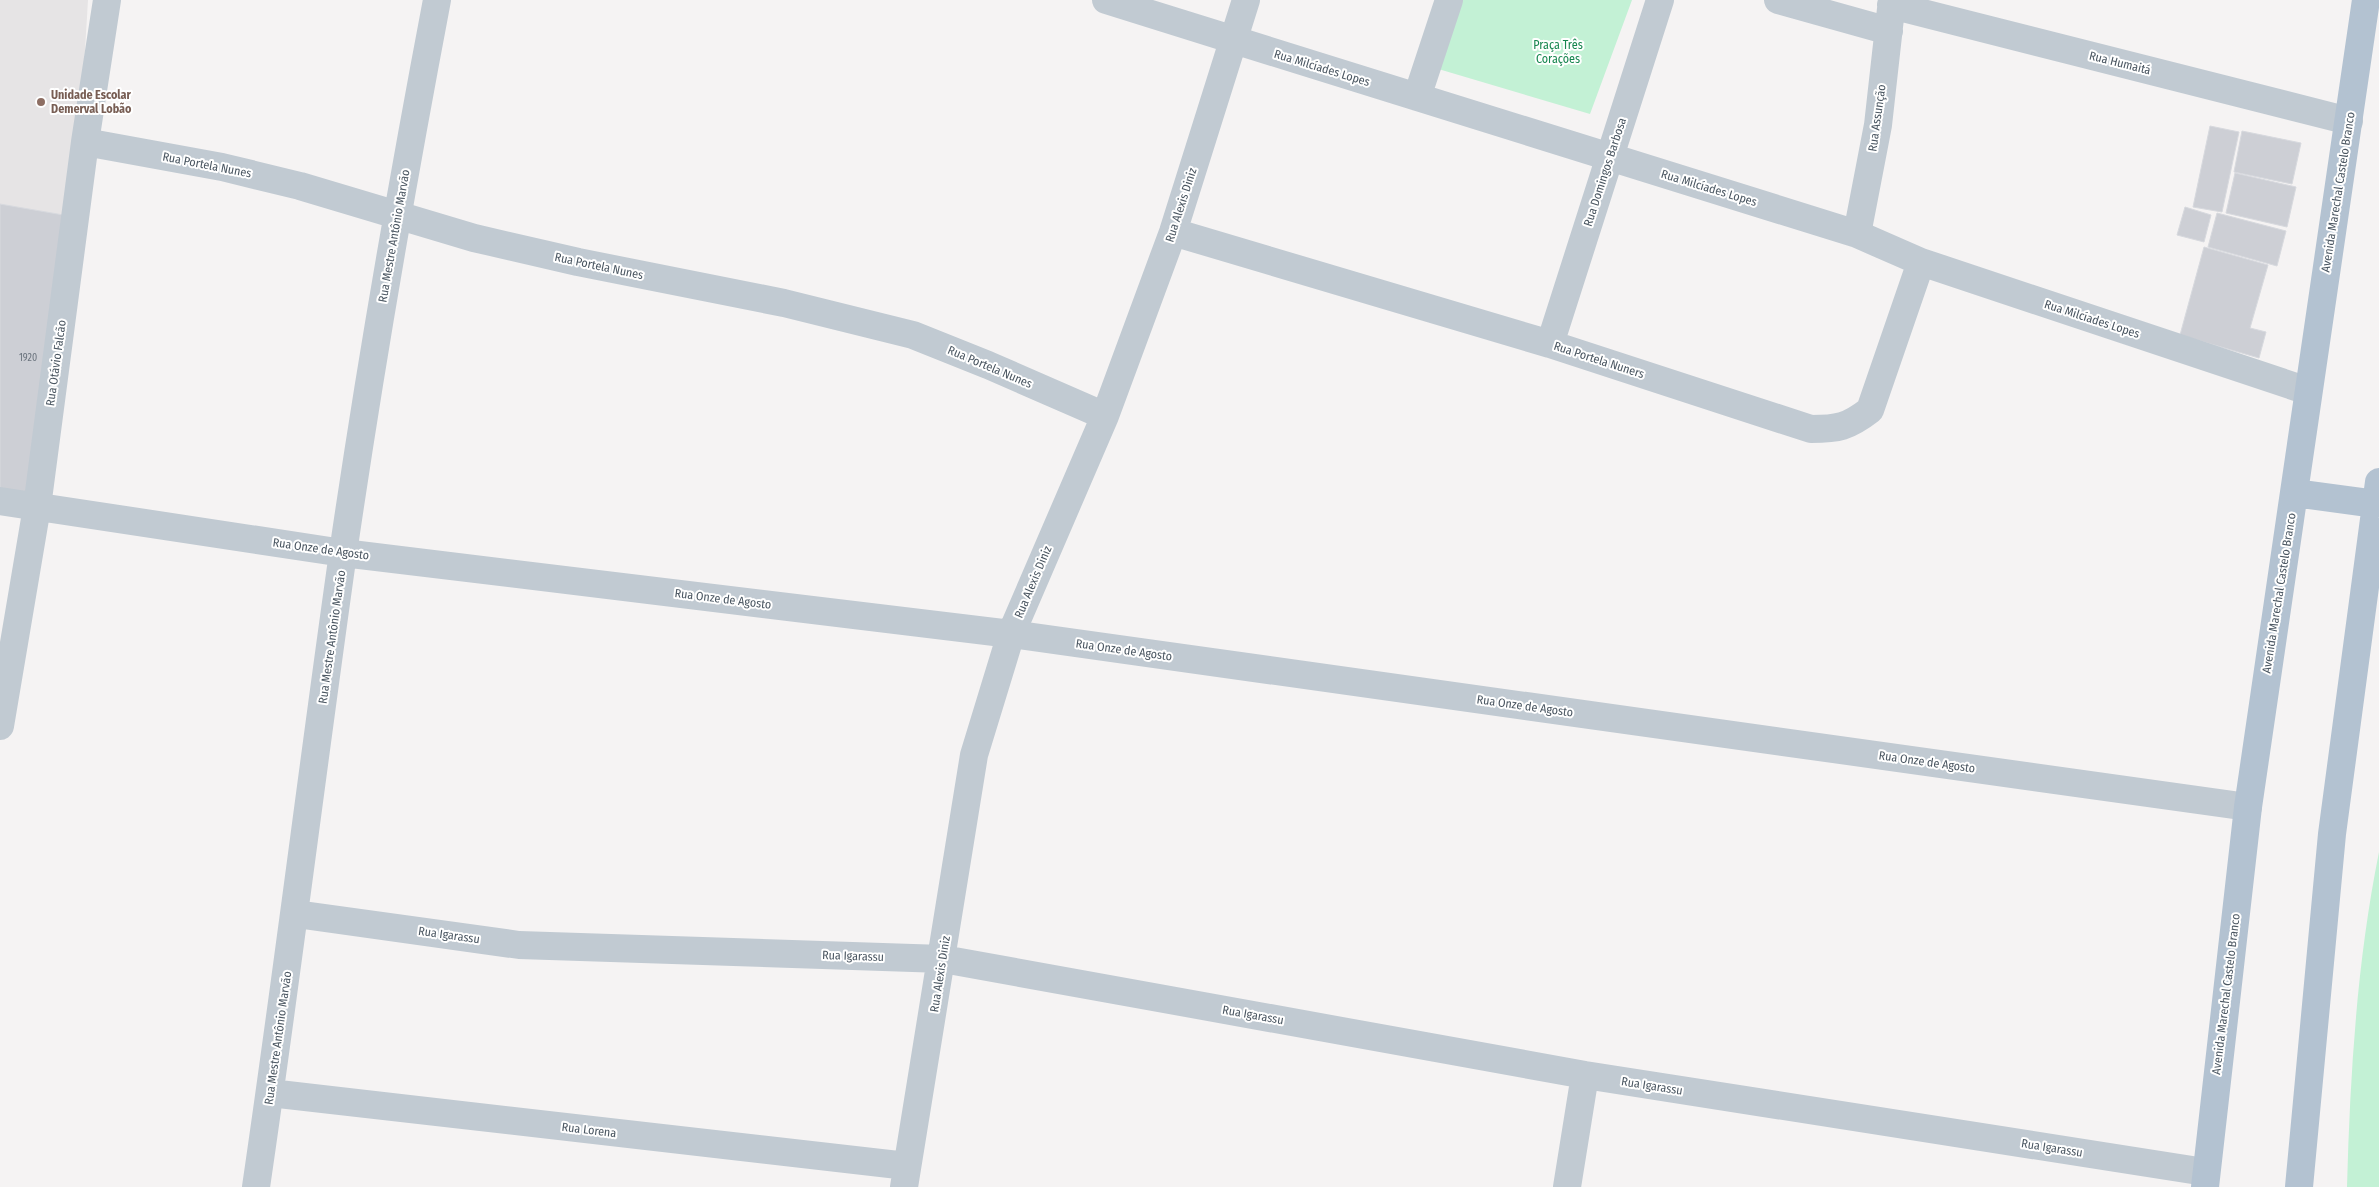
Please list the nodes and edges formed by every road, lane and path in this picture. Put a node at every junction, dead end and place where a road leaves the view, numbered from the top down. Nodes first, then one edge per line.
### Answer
1 (107, 0) edge
2 (437, 0) edge
3 (1106, 0) edge
4 (1246, 0) edge
5 (1449, 0) edge
6 (1660, 0) edge
7 (1778, 0) edge
8 (2366, 0) edge
9 (1891, 12) edge
10 (1234, 40) junction
11 (1416, 97) junction
12 (2349, 121) junction
13 (85, 142) junction
14 (1610, 157) junction
15 (396, 216) junction
16 (1173, 232) junction
17 (1857, 234) junction
18 (1921, 262) junction
19 (1550, 344) junction
20 (2308, 391) junction
21 (1105, 416) junction
22 (2294, 493) junction
23 (2378, 493) edge
24 (0, 501) edge
25 (37, 507) junction
26 (343, 554) junction
27 (1011, 634) junction
28 (0, 726) edge
29 (2248, 806) junction
30 (296, 914) junction
31 (943, 959) junction
32 (1585, 1075) junction
33 (270, 1093) junction
34 (906, 1176) edge
35 (2205, 1180) edge
36 (256, 1187) edge
37 (1567, 1187) edge
38 (2299, 1187) edge

1 - 13 street, Rua Otávio Falcão
2 - 15 street, Rua Mestre Antônio Marvão
3 - 10 street, Rua Milcíades Lopes
4 - 10 street, Rua Alexis Diniz
5 - 11 street
6 - 14 street, Rua Domingos Barbosa
7 - 9 street, Rua Humaitá
8 - 12 main road, Avenida Marechal Castelo Branco
9 - 12 street, Rua Humaitá
9 - 17 street, Rua Assunção
10 - 11 street, Rua Milcíades Lopes
10 - 16 street, Rua Alexis Diniz
11 - 14 street, Rua Milcíades Lopes
12 - 20 main road, Avenida Marechal Castelo Branco
13 - 15 street, Rua Portela Nunes
13 - 25 street, Rua Otávio Falcão
14 - 17 street, Rua Milcíades Lopes
14 - 19 street, Rua Domingos Barbosa
15 - 21 street, Rua Portela Nunes
15 - 26 street, Rua Mestre Antônio Marvão
16 - 19 street, Rua Portela Nuners
16 - 21 street, Rua Alexis Diniz
17 - 18 street, Rua Milcíades Lopes
18 - 19 street, Rua Portela Nuners
18 - 20 street, Rua Milcíades Lopes
20 - 22 main road, Avenida Marechal Castelo Branco
21 - 27 street, Rua Alexis Diniz
22 - 23 main road
22 - 29 main road, Avenida Marechal Castelo Branco
23 - 38 main road
24 - 25 street, Rua Onze de Agosto
25 - 26 street, Rua Onze de Agosto
25 - 28 street, Rua Otávio Falcão
26 - 27 street, Rua Onze de Agosto
26 - 30 street, Rua Mestre Antônio Marvão
27 - 29 street, Rua Onze de Agosto
27 - 31 street, Rua Alexis Diniz
29 - 35 main road, Avenida Marechal Castelo Branco
30 - 31 street, Rua Igarassu
30 - 33 street, Rua Mestre Antônio Marvão
31 - 32 street, Rua Igarassu
31 - 34 street, Rua Alexis Diniz
32 - 35 street, Rua Igarassu
32 - 37 street
33 - 34 street, Rua Lorena
33 - 36 street, Rua Mestre Antônio Marvão

